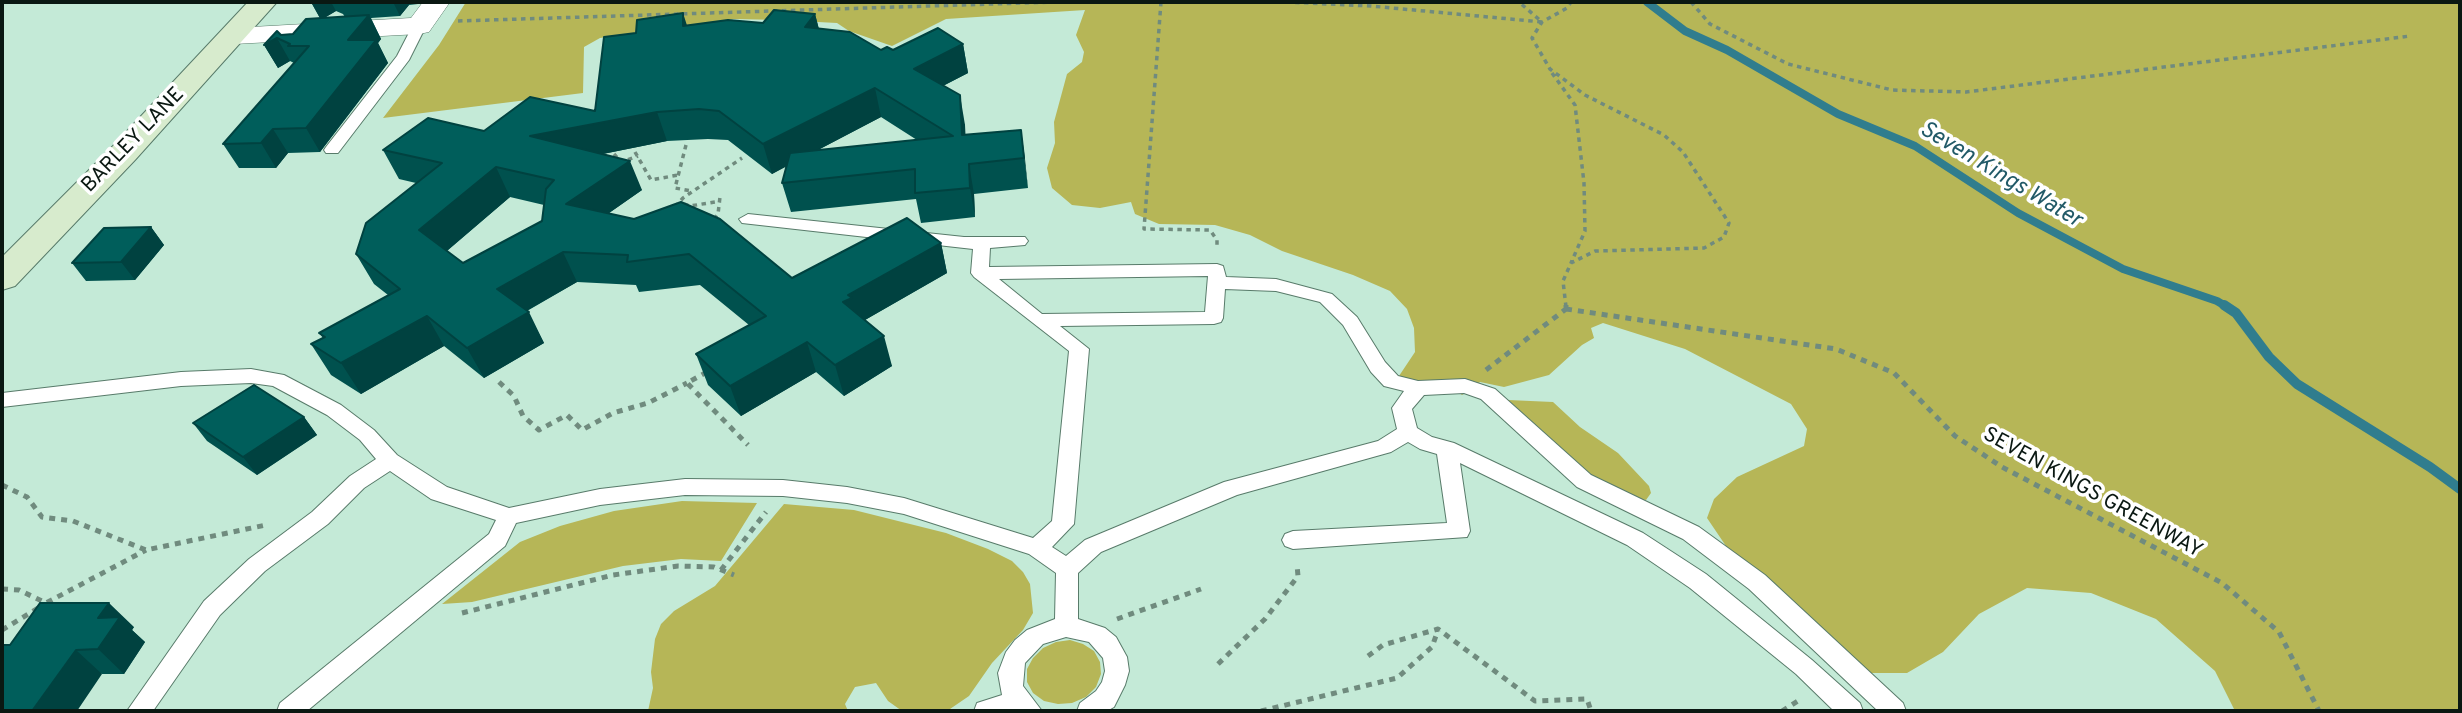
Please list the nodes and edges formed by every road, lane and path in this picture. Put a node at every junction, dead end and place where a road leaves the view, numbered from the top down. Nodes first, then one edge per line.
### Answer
1 (263, 2) edge
2 (1055, 2) edge
3 (1161, 2) edge
4 (1286, 2) edge
5 (1519, 2) edge
6 (1571, 2) edge
7 (1691, 2) edge
8 (426, 17) edge
9 (1542, 22) junction
10 (234, 36) junction
11 (2410, 36) dead end
12 (1550, 69) junction
13 (686, 145) dead end
14 (332, 150) dead end
15 (614, 154) edge
16 (742, 159) dead end
17 (678, 175) junction
18 (693, 191) junction
19 (721, 201) dead end
20 (679, 203) junction
21 (670, 213) edge
22 (748, 219) dead end
23 (1019, 241) dead end
24 (982, 243) junction
25 (1571, 263) junction
26 (980, 273) junction
27 (1216, 277) junction
28 (2, 278) edge
29 (1566, 309) junction
30 (1038, 320) junction
31 (709, 371) edge
32 (499, 382) dead end
33 (687, 383) junction
34 (1465, 386) junction
35 (1418, 388) junction
36 (2, 400) edge
37 (1408, 432) junction
38 (748, 444) dead end
39 (1447, 447) junction
40 (390, 461) junction
41 (2, 485) edge
42 (772, 502) dead end
43 (509, 516) junction
44 (310, 525) junction
45 (1293, 540) joint
46 (1037, 548) junction
47 (146, 550) junction
48 (1067, 569) junction
49 (722, 570) junction
50 (734, 575) dead end
51 (2, 589) edge
52 (1201, 589) dead end
53 (46, 603) junction
54 (462, 613) dead end
55 (1066, 627) junction
56 (1438, 629) junction
57 (2, 630) edge
58 (1097, 635) junction
59 (1368, 656) dead end
60 (1218, 664) dead end
61 (1024, 706) edge
62 (139, 711) edge
63 (289, 711) edge
64 (986, 711) edge
65 (1089, 711) edge
66 (1261, 711) edge
67 (1591, 711) edge
68 (1851, 711) edge
69 (1894, 711) edge
70 (2319, 711) edge

1 - 10 main road, BARLEY LANE
2 - 8 path
3 - 27 path
4 - 9 path
5 - 9 path
6 - 9 path
7 - 11 path
8 - 10 street
8 - 14 lane
9 - 12 path
10 - 28 main road, BARLEY LANE
12 - 25 path
12 - 25 path
13 - 17 path
15 - 17 path
16 - 18 path
17 - 18 path
18 - 20 path
19 - 20 path
20 - 21 path
22 - 24 lane
23 - 24 lane
24 - 26 lane
25 - 29 path
26 - 27 lane
26 - 30 lane
27 - 30 lane
27 - 35 lane
29 - 34 path
29 - 70 path, SEVEN KINGS GREENWAY
30 - 46 lane
31 - 33 path
32 - 33 path
33 - 38 path
34 - 35 lane
34 - 69 lane
35 - 37 lane
36 - 40 lane
37 - 39 lane
37 - 48 lane
39 - 45 lane
39 - 68 lane
40 - 43 lane
40 - 44 lane
41 - 47 path
42 - 49 path
43 - 46 lane
43 - 63 lane
44 - 47 path
44 - 62 lane
45 - 60 path
46 - 48 lane
47 - 53 path
48 - 55 lane
49 - 50 path
49 - 54 path
51 - 53 path
52 - 58 path
53 - 57 path
55 - 58 lane
55 - 61 lane
56 - 59 path
56 - 66 path
56 - 67 path
58 - 65 lane
61 - 64 lane

